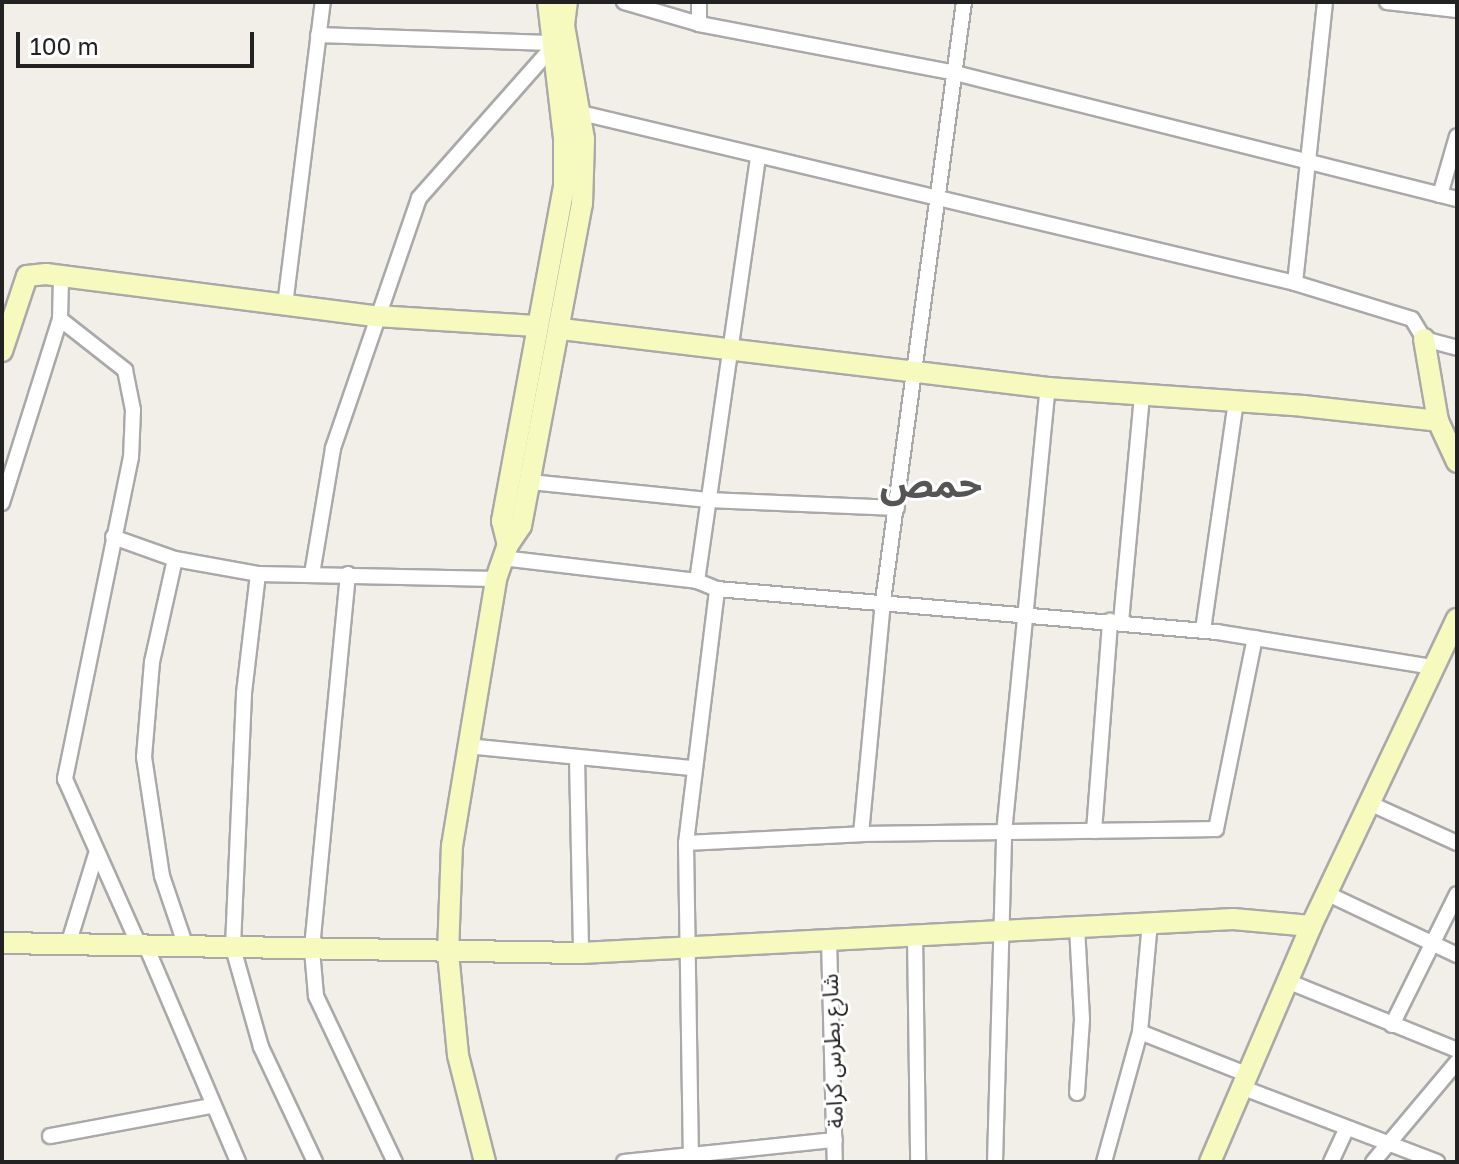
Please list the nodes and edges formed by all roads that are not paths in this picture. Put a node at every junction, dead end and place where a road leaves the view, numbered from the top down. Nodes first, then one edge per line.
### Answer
1 (323, 2) edge
2 (548, 2) edge
3 (567, 2) edge
4 (624, 2) edge
5 (699, 2) edge
6 (964, 2) edge
7 (1325, 2) edge
8 (1387, 2) edge
9 (1452, 7) edge
10 (699, 24) junction
11 (318, 35) junction
12 (551, 46) junction
13 (955, 73) junction
14 (581, 113) junction
15 (1457, 136) edge
16 (758, 158) junction
17 (1311, 165) junction
18 (1440, 195) junction
19 (1457, 199) edge
20 (939, 201) junction
21 (61, 277) junction
22 (1295, 283) junction
23 (285, 305) junction
24 (376, 316) junction
25 (60, 319) junction
26 (536, 326) junction
27 (561, 329) junction
28 (1424, 339) junction
29 (728, 348) junction
30 (1457, 348) edge
31 (2, 351) edge
32 (915, 371) junction
33 (1048, 388) junction
34 (1142, 395) junction
35 (1236, 401) junction
36 (1438, 421) junction
37 (1457, 462) edge
38 (530, 482) junction
39 (708, 500) junction
40 (2, 503) edge
41 (897, 508) junction
42 (113, 537) junction
43 (505, 552) junction
44 (175, 559) junction
45 (258, 574) junction
46 (312, 574) junction
47 (348, 574) junction
48 (496, 579) junction
49 (697, 581) junction
50 (717, 589) junction
51 (883, 601) junction
52 (1024, 612) junction
53 (1457, 619) edge
54 (1116, 621) junction
55 (1203, 630) junction
56 (1255, 638) junction
57 (1434, 667) junction
58 (466, 746) junction
59 (577, 758) junction
60 (692, 768) junction
61 (1369, 803) junction
62 (1094, 831) junction
63 (1004, 833) junction
64 (861, 834) junction
65 (686, 843) junction
66 (1457, 843) edge
67 (96, 854) junction
68 (1328, 894) junction
69 (1457, 894) edge
70 (1150, 923) junction
71 (1311, 926) junction
72 (1077, 927) junction
73 (1002, 930) junction
74 (915, 935) junction
75 (829, 940) junction
76 (2, 943) edge
77 (1432, 944) junction
78 (68, 945) junction
79 (146, 946) junction
80 (186, 947) junction
81 (233, 948) junction
82 (688, 948) junction
83 (312, 950) junction
84 (448, 953) junction
85 (581, 953) junction
86 (1457, 955) edge
87 (1287, 981) junction
88 (1392, 1025) junction
89 (1140, 1032) junction
90 (1457, 1050) edge
91 (1457, 1062) edge
92 (1244, 1080) junction
93 (1077, 1093) dead end
94 (211, 1106) junction
95 (1346, 1130) junction
96 (50, 1136) dead end
97 (835, 1140) junction
98 (1385, 1144) junction
99 (230, 1146) junction
100 (691, 1158) edge
101 (227, 1162) edge
102 (238, 1162) edge
103 (315, 1162) edge
104 (395, 1162) edge
105 (485, 1162) edge
106 (624, 1162) edge
107 (835, 1162) edge
108 (918, 1162) edge
109 (995, 1162) edge
110 (1104, 1162) edge
111 (1210, 1162) edge
112 (1331, 1162) edge
113 (1373, 1162) edge
114 (1437, 1162) edge

1 - 11 street
2 - 12 street
3 - 14 street
4 - 10 street
5 - 10 street
6 - 13 street
7 - 17 street
8 - 9 street
10 - 13 street
11 - 12 street
11 - 23 street
12 - 24 street
12 - 26 street
13 - 17 street
13 - 20 street
14 - 16 street
14 - 27 street
15 - 18 street
16 - 20 street
16 - 29 street
17 - 18 street
17 - 22 street
18 - 19 street
20 - 22 street
20 - 32 street
21 - 23 street
21 - 25 street
21 - 31 street
22 - 28 street
23 - 24 street
24 - 26 street
24 - 46 street
25 - 40 street
25 - 42 street
26 - 43 street
27 - 29 street
27 - 38 street
28 - 30 street
28 - 36 street
29 - 32 street
29 - 39 street
32 - 33 street
32 - 41 street
33 - 34 street
33 - 52 street
34 - 35 street
34 - 54 street
35 - 36 street
35 - 55 street
36 - 37 street
38 - 39 street
38 - 43 street
39 - 41 street
39 - 49 street
41 - 51 street
42 - 44 street
42 - 67 street
43 - 48 street
43 - 49 street
44 - 45 street
44 - 80 street
45 - 46 street
45 - 81 street
46 - 47 street
47 - 48 street
47 - 83 street
48 - 58 street
49 - 50 street
50 - 51 street
50 - 60 street
51 - 52 street
51 - 64 street
52 - 54 street
52 - 63 street
53 - 57 street
54 - 55 street
54 - 62 street
55 - 56 street
56 - 57 street
56 - 62 street
57 - 61 street
58 - 59 street
58 - 84 street
59 - 60 street
59 - 85 street
60 - 65 street
61 - 66 street
61 - 68 street
62 - 63 street
63 - 64 street
63 - 73 street
64 - 65 street
65 - 82 street
67 - 78 street
67 - 79 street
68 - 71 street
68 - 77 street
69 - 77 street
70 - 71 street
70 - 72 street
70 - 89 street
71 - 87 street
72 - 73 street
72 - 93 street
73 - 74 street
73 - 109 street
74 - 75 street
74 - 108 street
75 - 82 street
75 - 97 street, شارع بطرس كرامة
76 - 78 street
77 - 86 street
77 - 88 street
78 - 79 street
79 - 80 street
79 - 94 street
80 - 81 street
81 - 83 street
81 - 103 street
82 - 85 street
82 - 100 street
83 - 84 street
83 - 104 street
84 - 85 street
84 - 105 street
87 - 88 street
87 - 92 street
88 - 90 street
89 - 92 street
89 - 110 street
91 - 98 street
92 - 95 street
92 - 111 street
94 - 96 street
94 - 99 street
95 - 98 street
95 - 112 street
97 - 100 street
97 - 107 street, شارع بطرس كرامة
98 - 113 street
98 - 114 street
99 - 101 street
99 - 102 street
100 - 106 street

